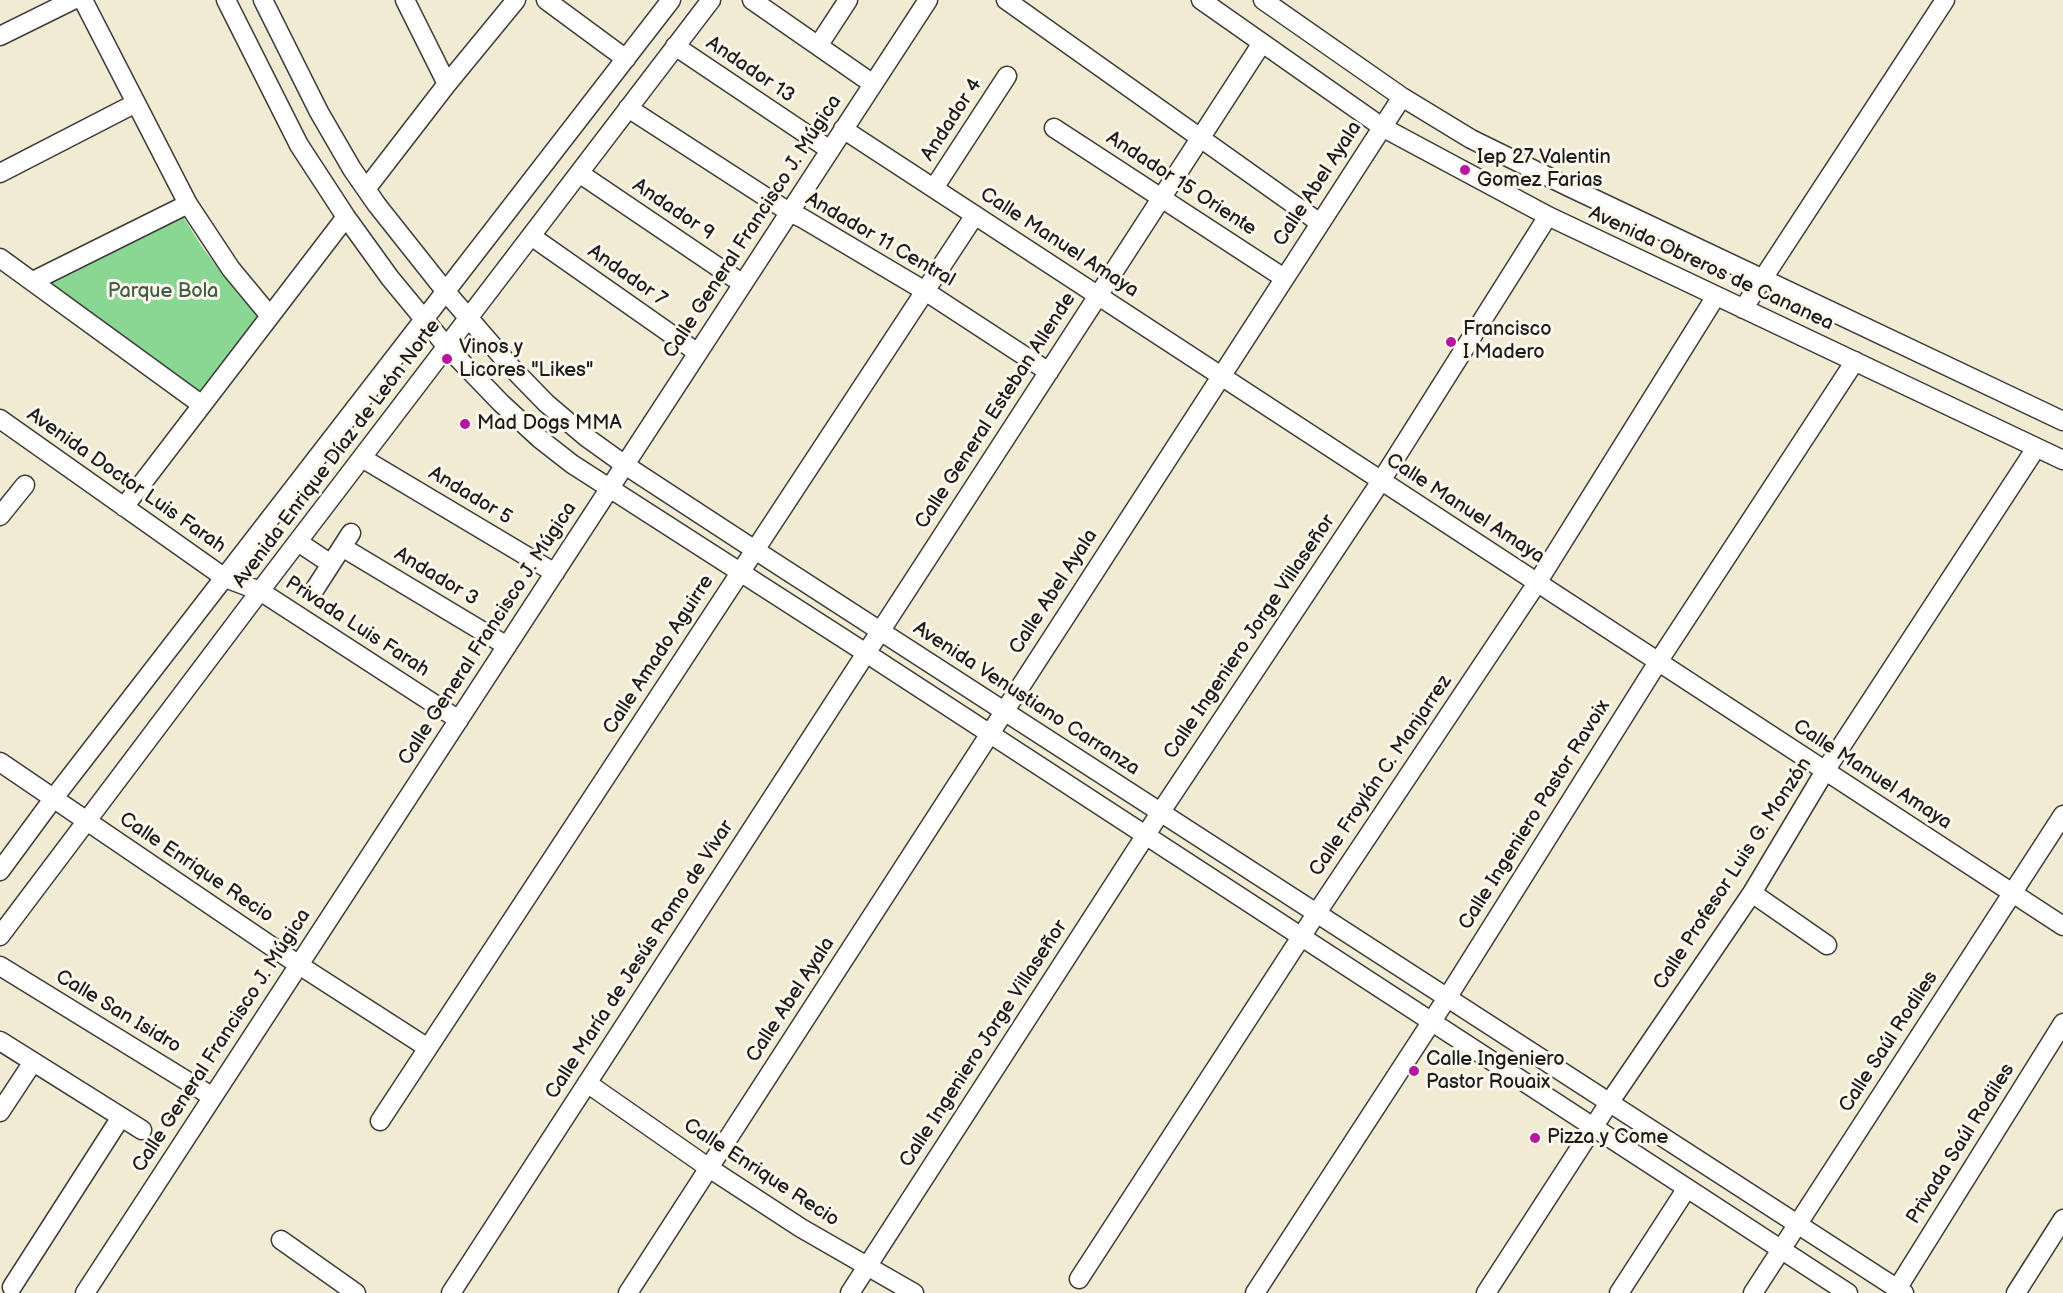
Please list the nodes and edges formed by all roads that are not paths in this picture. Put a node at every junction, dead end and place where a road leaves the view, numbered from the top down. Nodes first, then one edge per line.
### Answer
1 (73, 0) edge
2 (83, 0) edge
3 (226, 0) edge
4 (263, 0) edge
5 (405, 0) edge
6 (516, 0) edge
7 (546, 0) edge
8 (671, 0) edge
9 (711, 0) edge
10 (752, 0) edge
11 (848, 0) edge
12 (928, 0) edge
13 (1006, 0) edge
14 (1201, 0) edge
15 (1263, 0) edge
16 (1945, 0) edge
17 (0, 36) edge
18 (1262, 43) junction
19 (675, 46) junction
20 (818, 46) junction
21 (626, 59) junction
22 (1007, 76) dead end
23 (447, 84) junction
24 (873, 84) junction
25 (1402, 97) junction
26 (136, 103) junction
27 (628, 108) junction
28 (1054, 128) dead end
29 (1382, 128) junction
30 (843, 129) junction
31 (1201, 138) junction
32 (830, 150) junction
33 (0, 173) edge
34 (579, 173) junction
35 (934, 188) junction
36 (366, 189) junction
37 (1161, 198) junction
38 (188, 204) junction
39 (789, 212) junction
40 (975, 215) junction
41 (1548, 216) junction
42 (346, 217) junction
43 (1320, 223) junction
44 (531, 236) junction
45 (0, 258) edge
46 (1284, 278) junction
47 (1763, 279) junction
48 (33, 281) junction
49 (742, 284) junction
50 (925, 291) junction
51 (446, 292) junction
52 (1098, 295) junction
53 (1716, 296) junction
54 (1743, 309) junction
55 (270, 316) junction
56 (469, 318) junction
57 (424, 321) junction
58 (447, 347) junction
59 (698, 353) junction
60 (1855, 362) junction
61 (1049, 372) junction
62 (1221, 376) junction
63 (202, 405) junction
64 (0, 419) edge
65 (2063, 421) edge
66 (2036, 448) junction
67 (362, 458) junction
68 (2063, 460) edge
69 (625, 465) junction
70 (1381, 481) junction
71 (25, 485) dead end
72 (610, 488) junction
73 (124, 507) junction
74 (0, 516) edge
75 (298, 542) junction
76 (755, 550) junction
77 (331, 564) junction
78 (741, 572) junction
79 (555, 573) junction
80 (225, 578) junction
81 (1537, 583) junction
82 (260, 591) junction
83 (313, 592) dead end
84 (880, 631) junction
85 (507, 646) junction
86 (866, 652) junction
87 (1658, 662) junction
88 (1004, 712) junction
89 (459, 720) junction
90 (990, 733) junction
91 (0, 762) edge
92 (1825, 771) junction
93 (53, 799) junction
94 (1160, 813) junction
95 (2063, 815) edge
96 (87, 822) junction
97 (1146, 835) junction
98 (0, 871) edge
99 (2011, 892) junction
100 (1752, 893) junction
101 (1316, 914) junction
102 (2063, 926) edge
103 (0, 936) edge
104 (1301, 936) junction
105 (1827, 945) dead end
106 (299, 965) junction
107 (0, 966) edge
108 (1447, 998) junction
109 (1432, 1022) junction
110 (2063, 1023) edge
111 (2, 1046) edge
112 (428, 1048) junction
113 (33, 1062) junction
114 (587, 1083) junction
115 (213, 1097) junction
116 (1609, 1103) junction
117 (0, 1112) edge
118 (121, 1117) junction
119 (380, 1121) dead end
120 (1594, 1127) junction
121 (142, 1130) dead end
122 (709, 1168) junction
123 (1687, 1188) junction
124 (2063, 1219) edge
125 (1798, 1225) junction
126 (281, 1240) dead end
127 (1782, 1250) junction
128 (867, 1267) junction
129 (1079, 1278) dead end
130 (11, 1286) edge
131 (1901, 1291) edge
132 (85, 1293) edge
133 (356, 1293) edge
134 (451, 1293) edge
135 (628, 1293) edge
136 (850, 1293) edge
137 (914, 1293) edge
138 (1255, 1293) edge
139 (1486, 1293) edge
140 (1619, 1293) edge
141 (1753, 1293) edge
142 (1848, 1293) edge
143 (2016, 1293) edge

1 - 17 street
2 - 26 street
3 - 42 street
4 - 36 street, Avenida Venustiano Carranza
5 - 23 street
6 - 23 street
7 - 21 street
8 - 21 street, Avenida Enrique Díaz de León Norte
9 - 19 street, Avenida Enrique Díaz de León Norte
10 - 20 street
11 - 20 street
12 - 24 street, Calle General Francisco J. Múgica
13 - 31 street
14 - 18 street, Avenida Obreros de Cananea
15 - 25 street, Avenida Obreros de Cananea
16 - 47 street
18 - 29 street, Avenida Obreros de Cananea
18 - 31 street, Calle General Esteban Allende
19 - 27 street, Avenida Enrique Díaz de León Norte
19 - 32 street, Andador 13
20 - 24 street
21 - 51 street, Avenida Enrique Díaz de León Norte
22 - 35 street, Andador 4
23 - 36 street
24 - 30 street, Calle General Francisco J. Múgica
25 - 29 street, Calle Abel Ayala
25 - 47 street, Avenida Obreros de Cananea
26 - 33 street
26 - 38 street
27 - 34 street, Avenida Enrique Díaz de León Norte
27 - 39 street, Andador 11 Central
28 - 37 street, Andador 15 Oriente
29 - 41 street, Avenida Obreros de Cananea
29 - 43 street, Calle Abel Ayala
30 - 32 street, Calle General Francisco J. Múgica
30 - 35 street, Calle Manuel Amaya
31 - 37 street, Calle General Esteban Allende
31 - 43 street
32 - 39 street, Calle General Francisco J. Múgica
34 - 44 street, Avenida Enrique Díaz de León Norte
34 - 49 street, Andador 9
35 - 40 street, Calle Manuel Amaya
36 - 51 street, Avenida Venustiano Carranza
37 - 46 street, Andador 15 Oriente
37 - 52 street, Calle General Esteban Allende
38 - 48 street
38 - 55 street
39 - 49 street, Calle General Francisco J. Múgica
39 - 50 street, Andador 11 Central
40 - 50 street, Calle Amado Aguirre
40 - 52 street, Calle Manuel Amaya
41 - 53 street, Avenida Obreros de Cananea
41 - 70 street, Calle Ingeniero Jorge Villaseñor
42 - 55 street
42 - 57 street
43 - 46 street, Calle Abel Ayala
44 - 56 street, Avenida Enrique Díaz de León Norte
44 - 59 street, Andador 7
45 - 48 street
46 - 62 street, Calle Abel Ayala
47 - 54 street
47 - 65 street, Avenida Obreros de Cananea
48 - 63 street
49 - 59 street, Calle General Francisco J. Múgica
50 - 61 street, Andador 11 Central
50 - 76 street, Calle Amado Aguirre
51 - 56 street, Avenida Venustiano Carranza
51 - 57 street, Avenida Enrique Díaz de León Norte
52 - 61 street, Calle General Esteban Allende
52 - 62 street, Calle Manuel Amaya
53 - 54 street, Avenida Obreros de Cananea
53 - 81 street, Calle Froylán C. Manjarrez
54 - 60 street, Avenida Obreros de Cananea
55 - 63 street
56 - 58 street, Avenida Enrique Díaz de León Norte
56 - 69 street, Avenida Venustiano Carranza
57 - 58 street
57 - 80 street, Avenida Enrique Díaz de León Norte
58 - 67 street, Avenida Enrique Díaz de León Norte
58 - 72 street
59 - 69 street, Calle General Francisco J. Múgica
60 - 66 street, Avenida Obreros de Cananea
60 - 87 street, Calle Ingeniero Pastor Ravoix
61 - 84 street, Calle General Esteban Allende
62 - 70 street, Calle Manuel Amaya
62 - 88 street, Calle Abel Ayala
63 - 73 street
64 - 73 street, Avenida Doctor Luis Farah
66 - 68 street, Avenida Obreros de Cananea
66 - 92 street, Calle Profesor Luis G. Monzón
67 - 75 street, Avenida Enrique Díaz de León Norte
67 - 79 street, Andador 5
69 - 72 street, Calle General Francisco J. Múgica
69 - 76 street, Avenida Venustiano Carranza
70 - 81 street, Calle Manuel Amaya
70 - 94 street, Calle Ingeniero Jorge Villaseñor
71 - 74 street
72 - 78 street
72 - 79 street, Calle General Francisco J. Múgica
73 - 80 street, Avenida Doctor Luis Farah
75 - 77 street
75 - 82 street, Avenida Enrique Díaz de León Norte
76 - 78 street, Calle Amado Aguirre
76 - 84 street, Avenida Venustiano Carranza
77 - 83 street, Andador 3
77 - 85 street, Andador 3
78 - 86 street
78 - 112 street, Calle Amado Aguirre
79 - 85 street, Calle General Francisco J. Múgica
80 - 82 street, Avenida Doctor Luis Farah
80 - 93 street, Avenida Enrique Díaz de León Norte
81 - 87 street, Calle Manuel Amaya
81 - 101 street, Calle Froylán C. Manjarrez
82 - 89 street, Privada Luis Farah
82 - 96 street, Avenida Enrique Díaz de León Norte
84 - 86 street, Calle General Esteban Allende
84 - 88 street, Avenida Venustiano Carranza
85 - 89 street, Calle General Francisco J. Múgica
86 - 90 street
86 - 114 street, Calle María de Jesús Romo de Vivar
87 - 92 street, Calle Manuel Amaya
87 - 108 street, Calle Ingeniero Pastor Ravoix
88 - 90 street, Calle Abel Ayala
88 - 94 street, Avenida Venustiano Carranza
89 - 106 street, Calle General Francisco J. Múgica
90 - 97 street
90 - 122 street, Calle Abel Ayala
91 - 93 street, Calle Enrique Recio
92 - 99 street, Calle Manuel Amaya
92 - 100 street, Calle Profesor Luis G. Monzón
93 - 96 street, Calle Enrique Recio
93 - 98 street, Avenida Enrique Díaz de León Norte
94 - 97 street, Calle Ingeniero Jorge Villaseñor
94 - 101 street, Avenida Venustiano Carranza
95 - 99 street, Calle Saúl Rodiles
96 - 103 street, Avenida Enrique Díaz de León Norte
96 - 106 street, Calle Enrique Recio
97 - 104 street
97 - 128 street, Calle Ingeniero Jorge Villaseñor
99 - 102 street, Calle Manuel Amaya
99 - 125 street, Calle Saúl Rodiles
100 - 105 street
100 - 116 street, Calle Profesor Luis G. Monzón
101 - 104 street, Calle Froylán C. Manjarrez
101 - 108 street, Avenida Venustiano Carranza
104 - 109 street
104 - 129 street, Calle Froylán C. Manjarrez
106 - 112 street, Calle Enrique Recio
106 - 115 street, Calle General Francisco J. Múgica
107 - 115 street, Calle San Isidro
108 - 109 street, Calle Ingeniero Pastor Ravoix
108 - 116 street, Avenida Venustiano Carranza
109 - 120 street
109 - 138 street, Calle Ingeniero Pastor Ravoix
110 - 131 street, Privada Saúl Rodiles
111 - 113 street
112 - 119 street, Calle Amado Aguirre
113 - 117 street
113 - 118 street
114 - 122 street, Calle Enrique Recio
114 - 134 street, Calle María de Jesús Romo de Vivar
115 - 132 street, Calle General Francisco J. Múgica
116 - 120 street, Calle Profesor Luis G. Monzón
116 - 125 street, Avenida Venustiano Carranza
118 - 121 street
118 - 130 street
120 - 123 street
120 - 139 street, Calle Profesor Luis G. Monzón
122 - 128 street, Calle Enrique Recio
122 - 135 street, Calle Abel Ayala
123 - 127 street
123 - 140 street
124 - 143 street
125 - 127 street, Calle Saúl Rodiles
125 - 131 street, Avenida Venustiano Carranza
126 - 133 street
127 - 141 street, Calle Saúl Rodiles
127 - 142 street
128 - 136 street, Calle Ingeniero Jorge Villaseñor
128 - 137 street, Calle Enrique Recio

